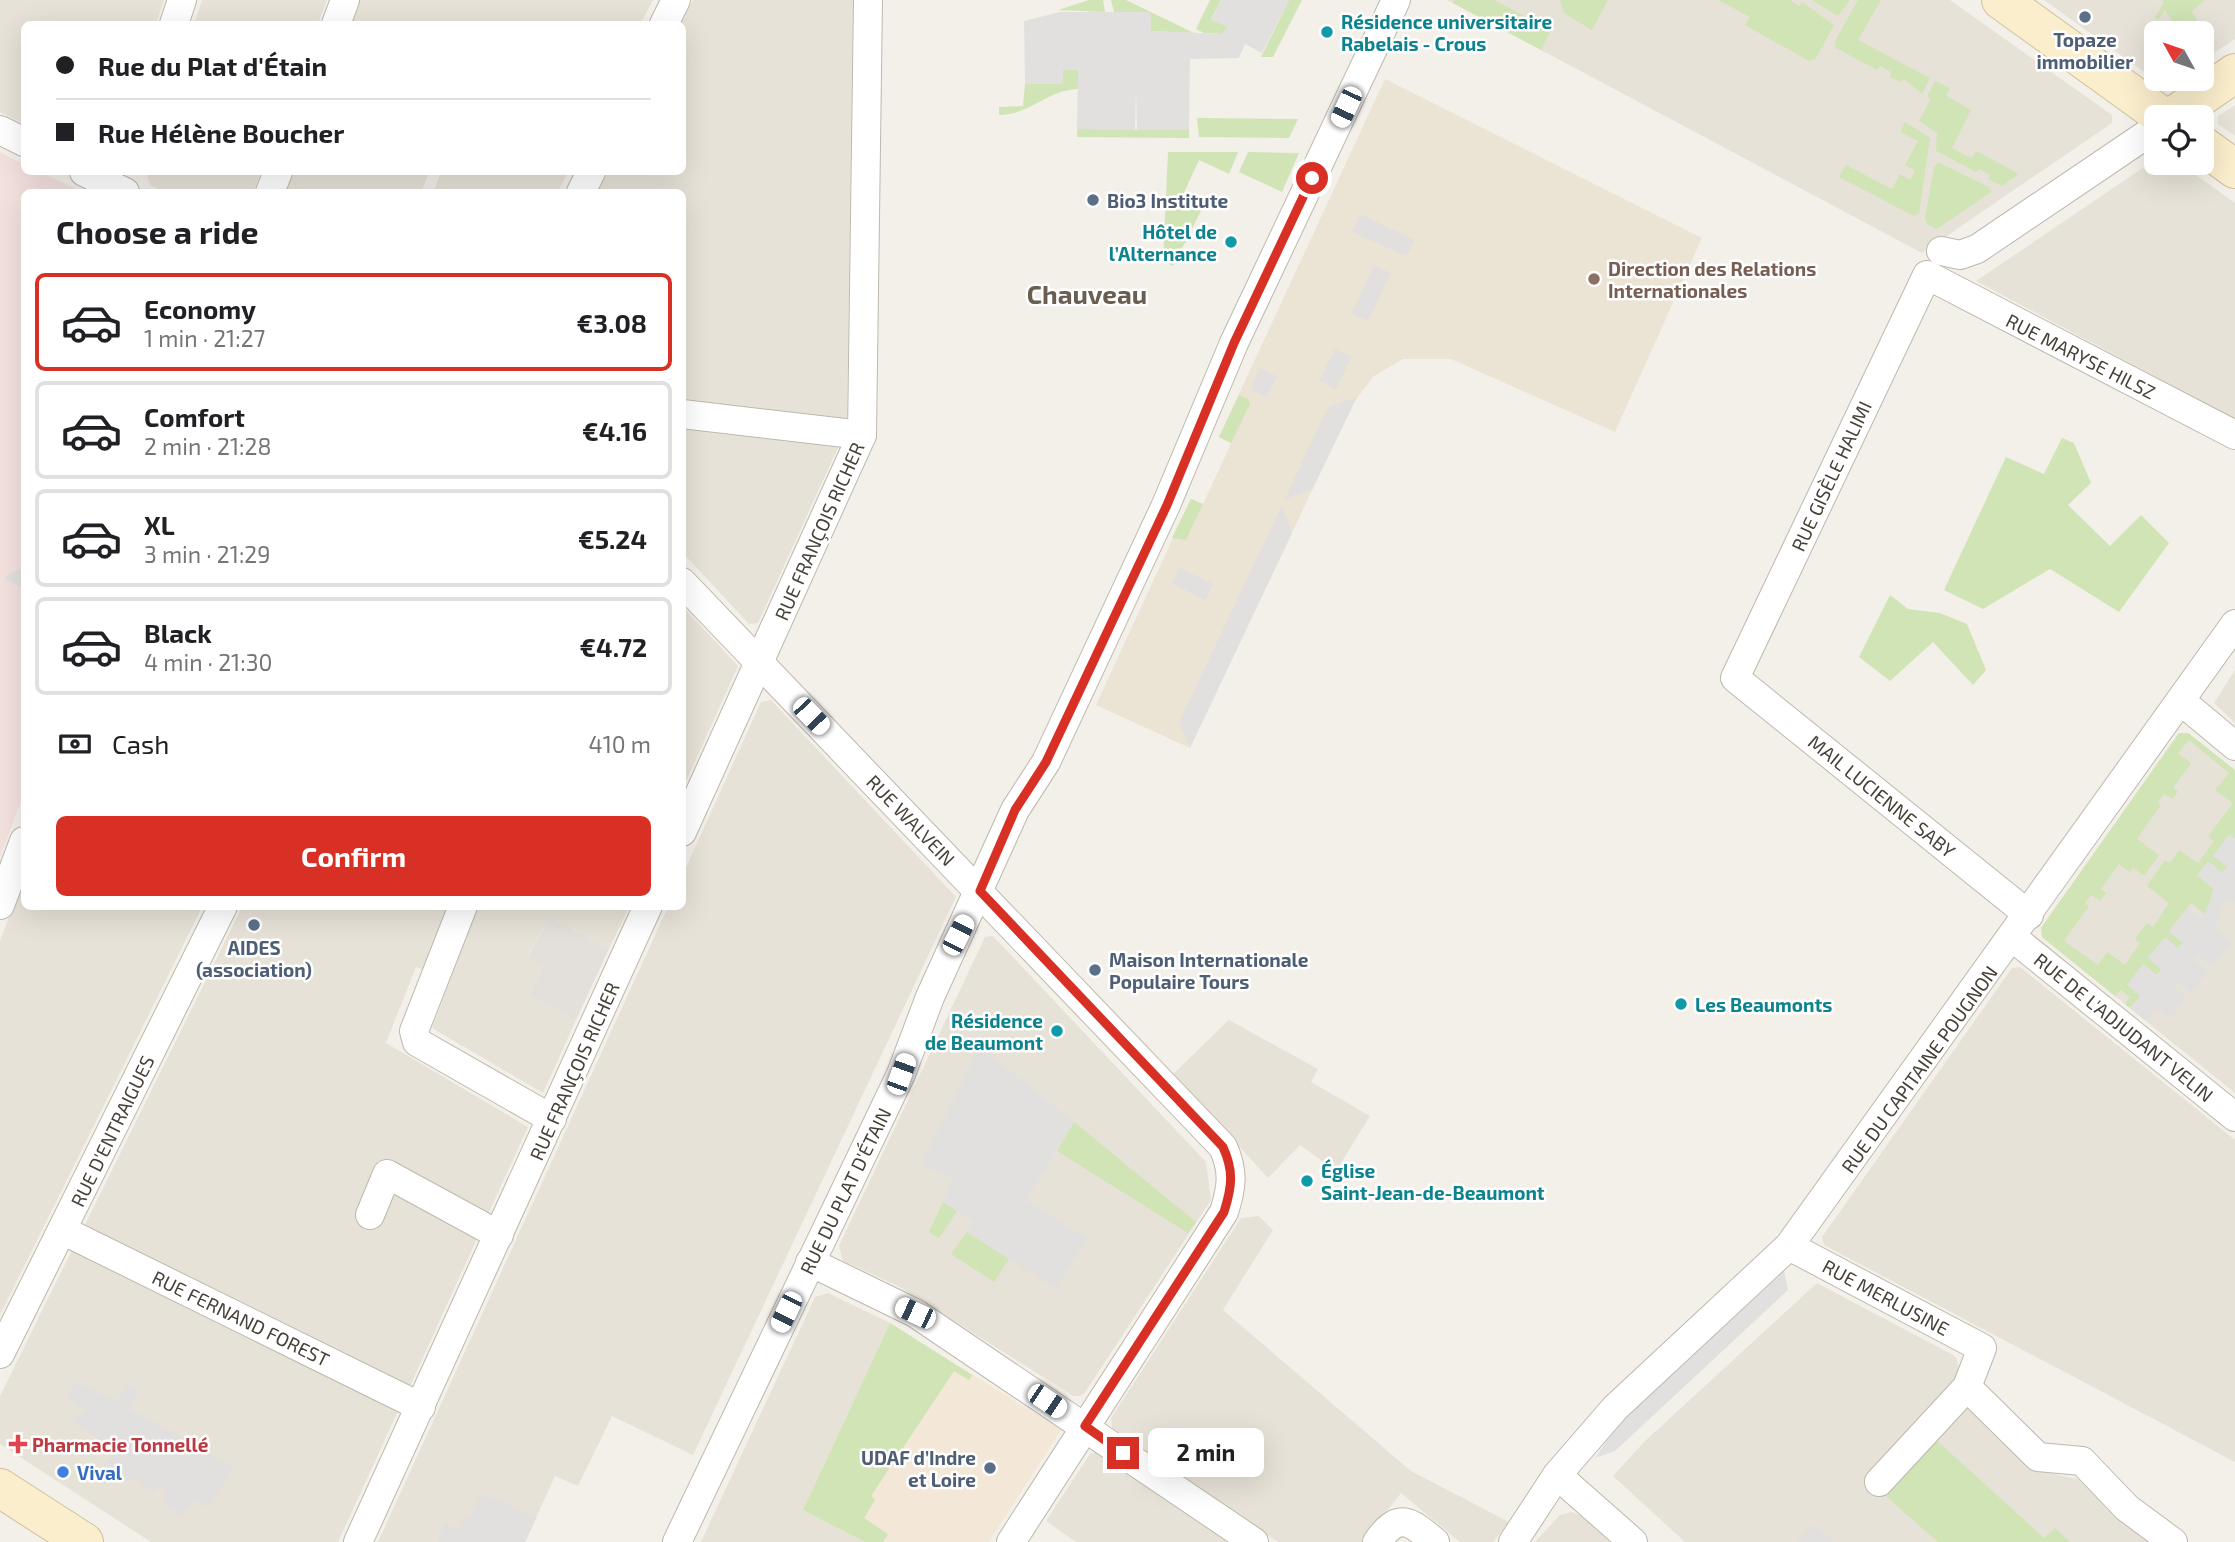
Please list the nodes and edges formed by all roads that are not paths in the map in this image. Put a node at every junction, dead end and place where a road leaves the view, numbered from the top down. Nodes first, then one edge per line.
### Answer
1 (182, 0) edge
2 (345, 0) edge
3 (676, 0) edge
4 (868, 0) edge
5 (1396, 0) edge
6 (2001, 0) edge
7 (175, 21) edge
8 (336, 21) edge
9 (666, 21) edge
10 (2235, 73) edge
11 (2146, 105) edge
12 (2189, 105) edge
13 (0, 130) edge
14 (2144, 136) edge
15 (21, 140) edge
16 (2214, 154) edge
17 (2235, 169) edge
18 (93, 175) edge
19 (124, 185) edge
20 (1941, 251) dead end
21 (1927, 275) joint
22 (686, 414) edge
23 (862, 435) junction
24 (2235, 435) edge
25 (686, 586) edge
26 (2235, 624) edge
27 (759, 663) junction
28 (1735, 678) joint
29 (2181, 702) junction
30 (2235, 746) edge
31 (686, 823) edge
32 (21, 849) edge
33 (980, 891) junction
34 (0, 905) edge
35 (221, 910) edge
36 (461, 910) edge
37 (646, 910) edge
38 (2029, 915) junction
39 (2012, 937) junction
40 (2235, 1117) edge
41 (552, 1119) junction
42 (370, 1215) dead end
43 (62, 1230) junction
44 (499, 1235) junction
45 (1789, 1246) junction
46 (810, 1262) junction
47 (0, 1354) edge
48 (1967, 1387) junction
49 (421, 1407) junction
50 (1085, 1426) junction
51 (1557, 1475) junction
52 (1879, 1482) dead end
53 (0, 1488) edge
54 (84, 1542) edge
55 (358, 1542) edge
56 (677, 1542) edge
57 (1011, 1542) edge
58 (1254, 1542) edge
59 (1377, 1542) edge
60 (1436, 1542) edge
61 (1513, 1542) edge
62 (1633, 1542) edge
63 (2173, 1542) edge

1 - 7 street
2 - 8 street
3 - 9 street
4 - 23 street, RUE FRANÇOIS RICHER
5 - 33 street, RUE DU PLAT D'ÉTAIN
6 - 11 street
10 - 12 street
13 - 15 street
14 - 20 street
16 - 17 street
18 - 19 street
21 - 24 street, RUE MARYSE HILSZ
21 - 28 street, RUE GISÈLE HALIMI
22 - 23 street
23 - 27 street, RUE FRANÇOIS RICHER
25 - 27 street, RUE WALVEIN
26 - 29 street, RUE DU CAPITAINE POUGNON
27 - 31 street, RUE FRANÇOIS RICHER
27 - 33 street, RUE WALVEIN
28 - 38 street, MAIL LUCIENNE SABY
29 - 30 street
29 - 38 street, RUE DU CAPITAINE POUGNON
32 - 34 street
33 - 46 street, RUE DU PLAT D'ÉTAIN
33 - 50 street, RUE WALVEIN
35 - 43 street, RUE D'ENTRAIGUES
36 - 41 street
37 - 41 street, RUE FRANÇOIS RICHER
38 - 39 street, RUE DU CAPITAINE POUGNON
39 - 40 street, RUE DE L'ADJUDANT VELIN
39 - 45 street, RUE DU CAPITAINE POUGNON
41 - 44 street, RUE FRANÇOIS RICHER
42 - 44 street
43 - 47 street, RUE D'ENTRAIGUES
43 - 49 street, RUE FERNAND FOREST
44 - 49 street, RUE FRANÇOIS RICHER
45 - 48 street, RUE MERLUSINE
45 - 51 street, RUE DU CAPITAINE POUGNON
46 - 50 street
46 - 56 street, RUE DU PLAT D'ÉTAIN
48 - 52 street
48 - 63 street
49 - 55 street, RUE FRANÇOIS RICHER
50 - 57 street
50 - 58 street
51 - 61 street, RUE DU CAPITAINE POUGNON
51 - 62 street
53 - 54 street
59 - 60 street

